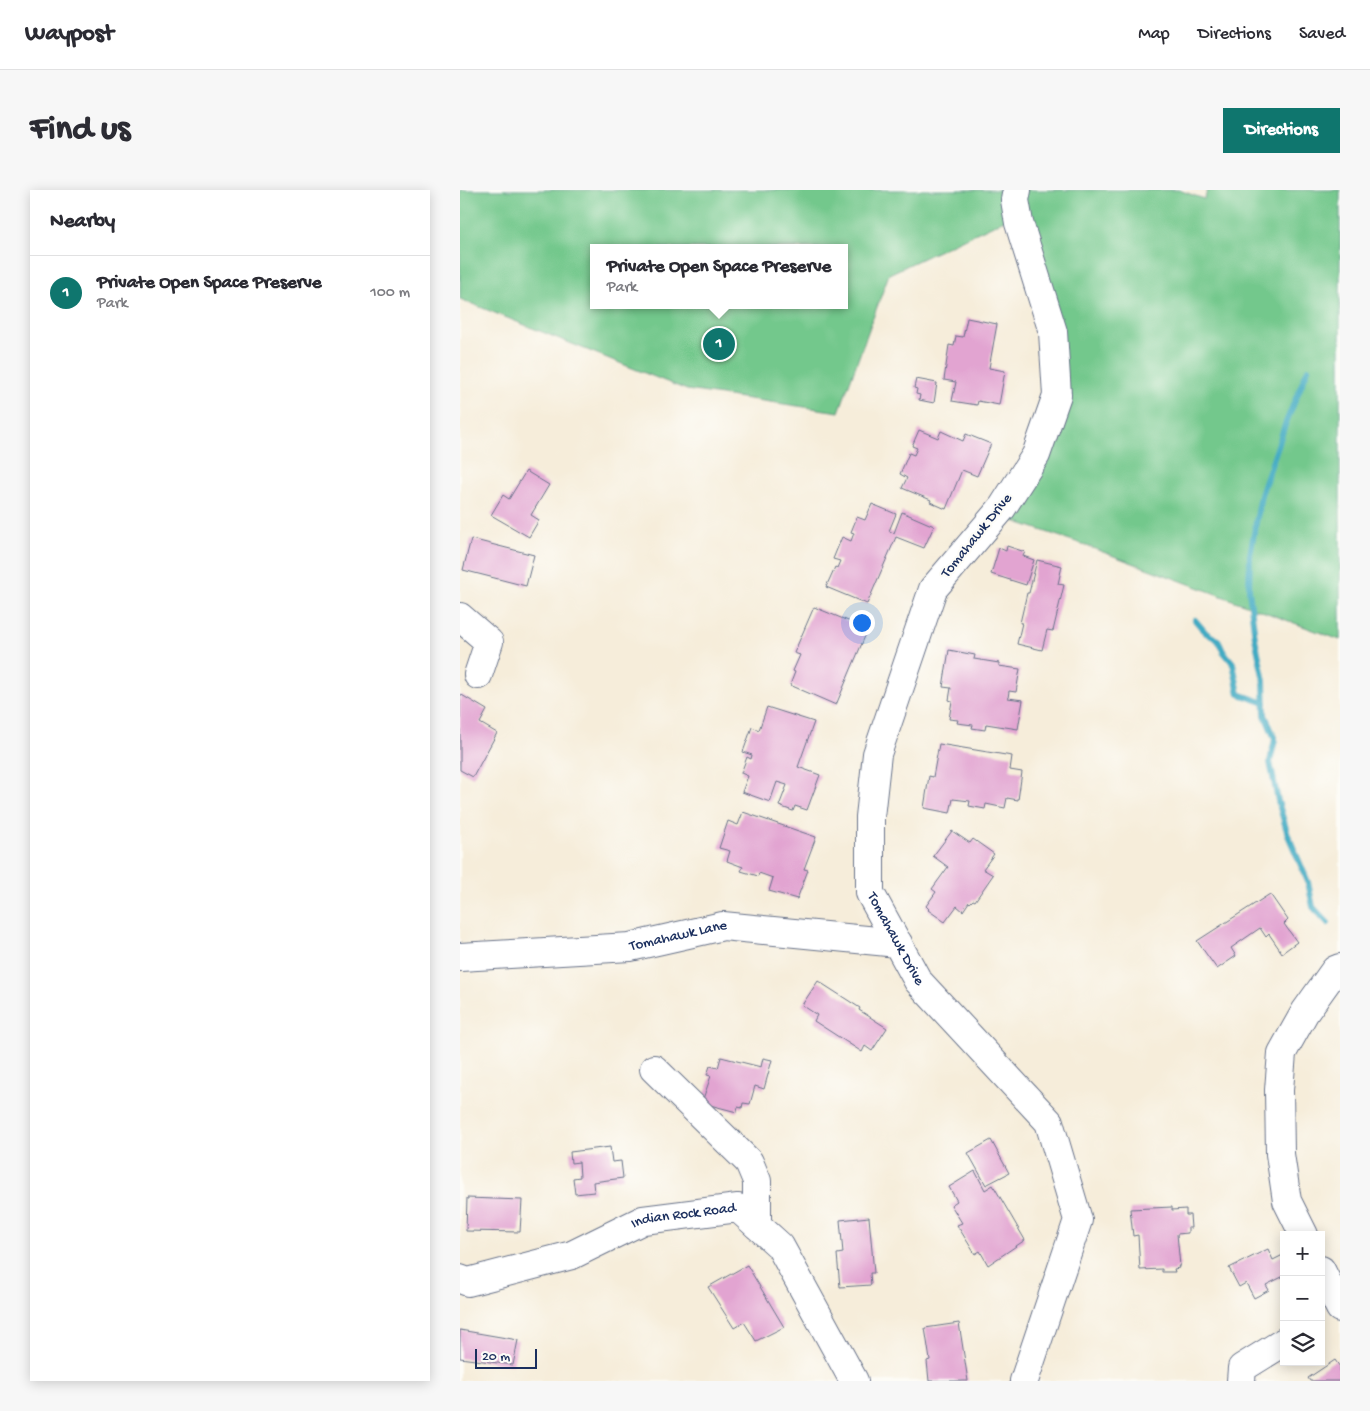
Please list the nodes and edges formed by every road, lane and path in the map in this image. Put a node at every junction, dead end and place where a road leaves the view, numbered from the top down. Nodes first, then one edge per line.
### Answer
1 (1017, 190) edge
2 (460, 617) edge
3 (478, 675) dead end
4 (898, 944) junction
5 (460, 957) edge
6 (1340, 968) edge
7 (654, 1070) dead end
8 (757, 1225) junction
9 (1302, 1231) edge
10 (1324, 1276) edge
11 (460, 1280) edge
12 (1340, 1308) edge
13 (1325, 1317) edge
14 (1280, 1344) edge
15 (854, 1381) edge
16 (1024, 1381) edge
17 (1241, 1381) edge

1 - 4 street, Tomahawk Drive
2 - 3 street
4 - 5 street, Tomahawk Lane
4 - 16 street, Tomahawk Drive
6 - 9 street
7 - 8 street
8 - 11 street, Indian Rock Road
8 - 15 street, Indian Rock Road
10 - 12 street
12 - 13 street
14 - 17 street

